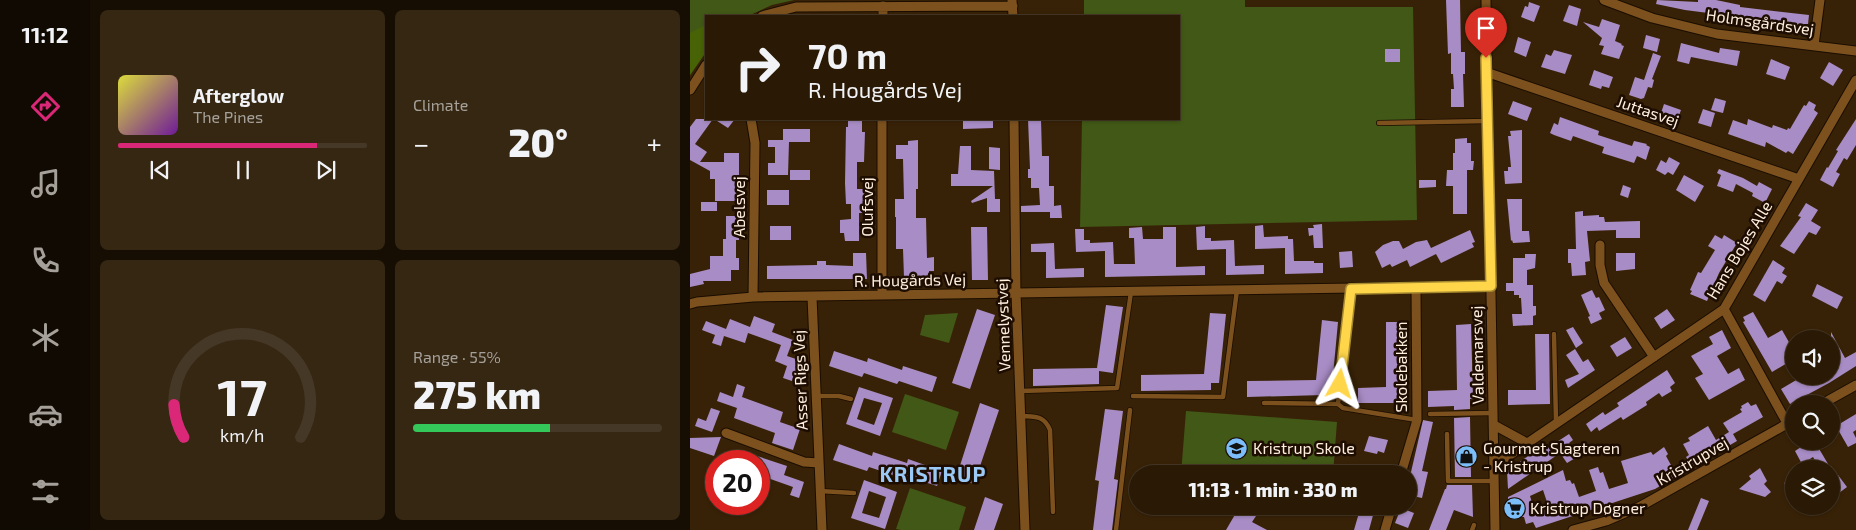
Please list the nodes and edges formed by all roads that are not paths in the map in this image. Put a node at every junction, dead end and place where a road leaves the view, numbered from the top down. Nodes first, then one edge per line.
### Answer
1 (1486, 0) edge
2 (1604, 0) edge
3 (1820, 0) edge
4 (1013, 3) edge
5 (883, 6) junction
6 (766, 15) edge
7 (883, 15) edge
8 (1814, 45) junction
9 (1856, 51) edge
10 (705, 68) edge
11 (1486, 72) junction
12 (1856, 80) edge
13 (690, 90) edge
14 (752, 120) edge
15 (882, 120) edge
16 (1014, 120) edge
17 (1487, 121) junction
18 (1379, 124) dead end
19 (1799, 179) junction
20 (1600, 245) dead end
21 (1491, 286) junction
22 (1416, 288) junction
23 (1351, 289) junction
24 (1237, 290) junction
25 (1131, 292) junction
26 (1016, 293) junction
27 (882, 295) junction
28 (753, 297) junction
29 (812, 297) junction
30 (690, 304) edge
31 (1724, 309) junction
32 (1554, 334) dead end
33 (1654, 357) junction
34 (1856, 384) edge
35 (1020, 391) junction
36 (1837, 395) edge
37 (816, 396) junction
38 (1133, 396) dead end
39 (851, 399) dead end
40 (1264, 403) dead end
41 (1338, 404) junction
42 (1130, 410) dead end
43 (1494, 413) junction
44 (1785, 413) edge
45 (1430, 414) dead end
46 (1021, 416) junction
47 (1417, 420) junction
48 (1556, 424) junction
49 (1494, 425) junction
50 (1785, 425) edge
51 (726, 433) dead end
52 (1447, 434) dead end
53 (1527, 443) junction
54 (819, 462) junction
55 (1404, 465) edge
56 (1494, 466) junction
57 (1494, 481) junction
58 (820, 491) junction
59 (854, 493) dead end
60 (1053, 512) dead end
61 (1389, 515) edge
62 (822, 530) edge
63 (1025, 530) edge
64 (1116, 530) edge
65 (1385, 530) edge
66 (1495, 530) edge
67 (1573, 530) edge

1 - 11 street, Valdemarsvej
2 - 8 street, Holmsgårdsvej
3 - 8 street
4 - 5 street
5 - 6 street
5 - 7 street
8 - 9 street, Holmsgårdsvej
10 - 13 street
11 - 17 street, Valdemarsvej
11 - 19 street, Juttasvej
12 - 19 street, Hans Bojes Alle
14 - 28 street, Abelsvej
15 - 27 street, Olufsvej
16 - 26 street, Vennelystvej
17 - 18 lane
17 - 21 street, Valdemarsvej
19 - 31 street, Hans Bojes Alle
20 - 33 street
21 - 22 street, R. Hougårds Vej
21 - 43 street, Valdemarsvej
22 - 23 street, R. Hougårds Vej
22 - 47 street, Skolebakken
23 - 24 street, R. Hougårds Vej
23 - 41 lane
24 - 25 street, R. Hougårds Vej
24 - 38 lane
25 - 26 street, R. Hougårds Vej
25 - 35 lane
26 - 27 street, R. Hougårds Vej
26 - 35 street, Vennelystvej
27 - 29 street, R. Hougårds Vej
28 - 29 street, R. Hougårds Vej
28 - 30 street, R. Hougårds Vej
29 - 37 street, Asser Rigs Vej
31 - 33 street, Hans Bojes Alle
31 - 44 street
32 - 48 lane
33 - 48 street, Hans Bojes Alle
34 - 36 street
35 - 46 street, Vennelystvej
37 - 39 lane
37 - 54 street, Asser Rigs Vej
40 - 41 lane
41 - 47 lane
42 - 64 lane
43 - 45 lane
43 - 49 street, Valdemarsvej
46 - 60 lane
46 - 63 street, Vennelystvej
47 - 55 street, Skolebakken
48 - 53 street, Hans Bojes Alle
49 - 53 street
49 - 56 street, Valdemarsvej
50 - 67 street, Kristrupvej
51 - 54 street
52 - 57 lane
53 - 56 street, Hans Bojes Alle
54 - 58 street, Asser Rigs Vej
56 - 57 street, Valdemarsvej
57 - 66 street, Valdemarsvej
58 - 59 lane
58 - 62 street, Asser Rigs Vej
61 - 65 street

